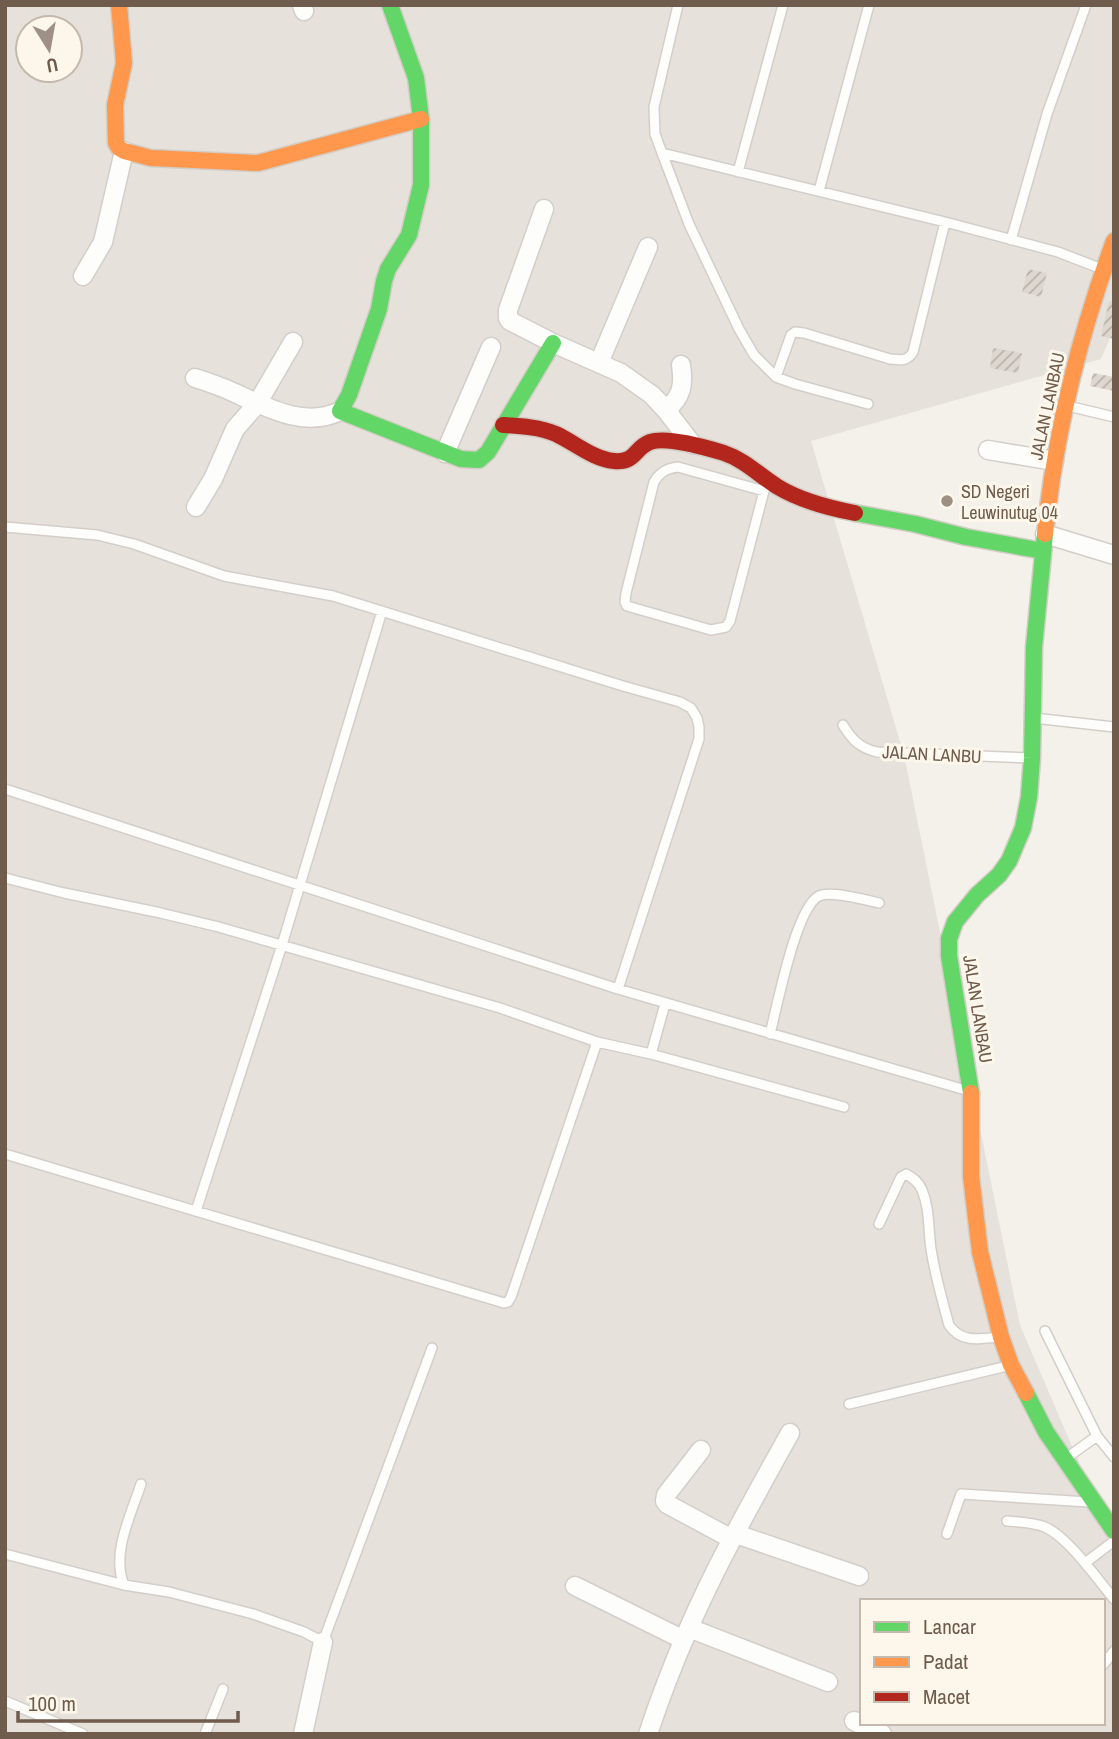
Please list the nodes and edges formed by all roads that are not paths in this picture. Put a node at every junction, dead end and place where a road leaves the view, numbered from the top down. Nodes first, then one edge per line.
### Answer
1 (119, 5) edge
2 (390, 5) edge
3 (678, 5) edge
4 (783, 5) edge
5 (869, 5) edge
6 (1086, 5) edge
7 (421, 119) junction
8 (124, 152) junction
9 (662, 153) junction
10 (738, 172) junction
11 (819, 191) junction
12 (544, 209) dead end
13 (945, 222) junction
14 (1011, 240) junction
15 (1114, 241) edge
16 (648, 247) dead end
17 (83, 276) dead end
18 (1104, 277) junction
19 (293, 342) dead end
20 (553, 343) junction
21 (491, 348) dead end
22 (599, 363) junction
23 (681, 365) dead end
24 (776, 377) junction
25 (195, 378) dead end
26 (257, 404) junction
27 (868, 404) dead end
28 (1065, 405) junction
29 (666, 410) junction
30 (340, 411) junction
31 (1114, 417) edge
32 (503, 425) junction
33 (692, 444) junction
34 (988, 450) dead end
35 (445, 453) junction
36 (1054, 461) junction
37 (766, 485) junction
38 (196, 507) dead end
39 (5, 527) edge
40 (1044, 543) junction
41 (1114, 555) edge
42 (382, 611) junction
43 (1033, 718) junction
44 (842, 726) dead end
45 (1114, 727) edge
46 (1032, 758) junction
47 (5, 789) edge
48 (5, 878) edge
49 (299, 885) junction
50 (879, 903) dead end
51 (282, 945) junction
52 (618, 989) junction
53 (665, 1004) junction
54 (770, 1034) junction
55 (597, 1042) junction
56 (651, 1054) junction
57 (971, 1092) junction
58 (844, 1107) dead end
59 (5, 1154) edge
60 (196, 1211) junction
61 (879, 1224) dead end
62 (1045, 1331) dead end
63 (1001, 1336) junction
64 (432, 1348) dead end
65 (1011, 1365) junction
66 (849, 1404) dead end
67 (790, 1433) dead end
68 (1097, 1436) junction
69 (701, 1450) dead end
70 (1114, 1457) edge
71 (1065, 1459) junction
72 (141, 1484) dead end
73 (1095, 1502) junction
74 (1007, 1521) dead end
75 (1114, 1531) edge
76 (947, 1534) dead end
77 (734, 1536) junction
78 (1114, 1541) edge
79 (5, 1554) edge
80 (1085, 1563) junction
81 (859, 1576) dead end
82 (124, 1585) junction
83 (575, 1586) dead end
84 (1114, 1599) edge
85 (687, 1634) junction
86 (323, 1642) junction
87 (828, 1682) dead end
88 (223, 1689) dead end
89 (5, 1701) edge
90 (854, 1721) dead end
91 (860, 1724) edge
92 (863, 1725) edge
93 (83, 1734) edge
94 (205, 1734) edge
95 (303, 1734) edge
96 (648, 1734) edge
97 (882, 1734) edge

1 - 8 street
2 - 7 street
3 - 9 lane
4 - 10 lane
5 - 11 lane
6 - 14 lane
7 - 8 street
7 - 30 street
8 - 17 street
9 - 10 lane
9 - 24 lane
10 - 11 lane
11 - 13 lane
12 - 20 street
13 - 14 lane
13 - 24 lane
14 - 18 lane
15 - 18 street, JALAN LANBAU
16 - 22 street
18 - 28 street, JALAN LANBAU
19 - 26 street
20 - 22 street
20 - 32 street
21 - 35 street
22 - 29 street
23 - 29 street
24 - 27 lane
25 - 26 street
26 - 30 street
26 - 38 street
28 - 31 lane
28 - 36 street, JALAN LANBAU
29 - 33 street
30 - 35 street
32 - 33 street
32 - 35 street
33 - 37 street
34 - 36 street
36 - 40 street, JALAN LANBAU
37 - 37 lane
37 - 40 street
39 - 42 lane
40 - 41 street
40 - 43 street, JALAN LANBAU
42 - 49 lane
42 - 52 lane
43 - 45 lane
43 - 46 street, JALAN LANBAU
44 - 46 lane, JALAN LANBU
46 - 57 street, JALAN LANBAU
47 - 49 lane
48 - 51 lane
49 - 51 lane
49 - 52 lane
50 - 54 lane
51 - 55 lane
51 - 60 lane
52 - 53 lane
53 - 54 lane
53 - 56 lane
54 - 57 lane
55 - 56 lane
55 - 60 lane
56 - 58 lane
57 - 63 street, JALAN LANBAU
59 - 60 lane
61 - 63 lane
62 - 68 lane
63 - 65 street, JALAN LANBAU
64 - 86 lane
65 - 66 lane
65 - 71 street, JALAN LANBAU
67 - 77 street
68 - 70 lane
68 - 71 lane
69 - 77 street
71 - 73 street, JALAN LANBAU
72 - 82 lane
73 - 75 street, JALAN LANBAU
73 - 76 lane
74 - 80 lane
77 - 81 street
77 - 85 street
78 - 80 lane
79 - 82 lane
80 - 84 lane
82 - 86 lane
83 - 85 street
85 - 87 street
85 - 96 street
86 - 95 street
88 - 94 lane
89 - 93 lane
90 - 91 street
92 - 97 street

